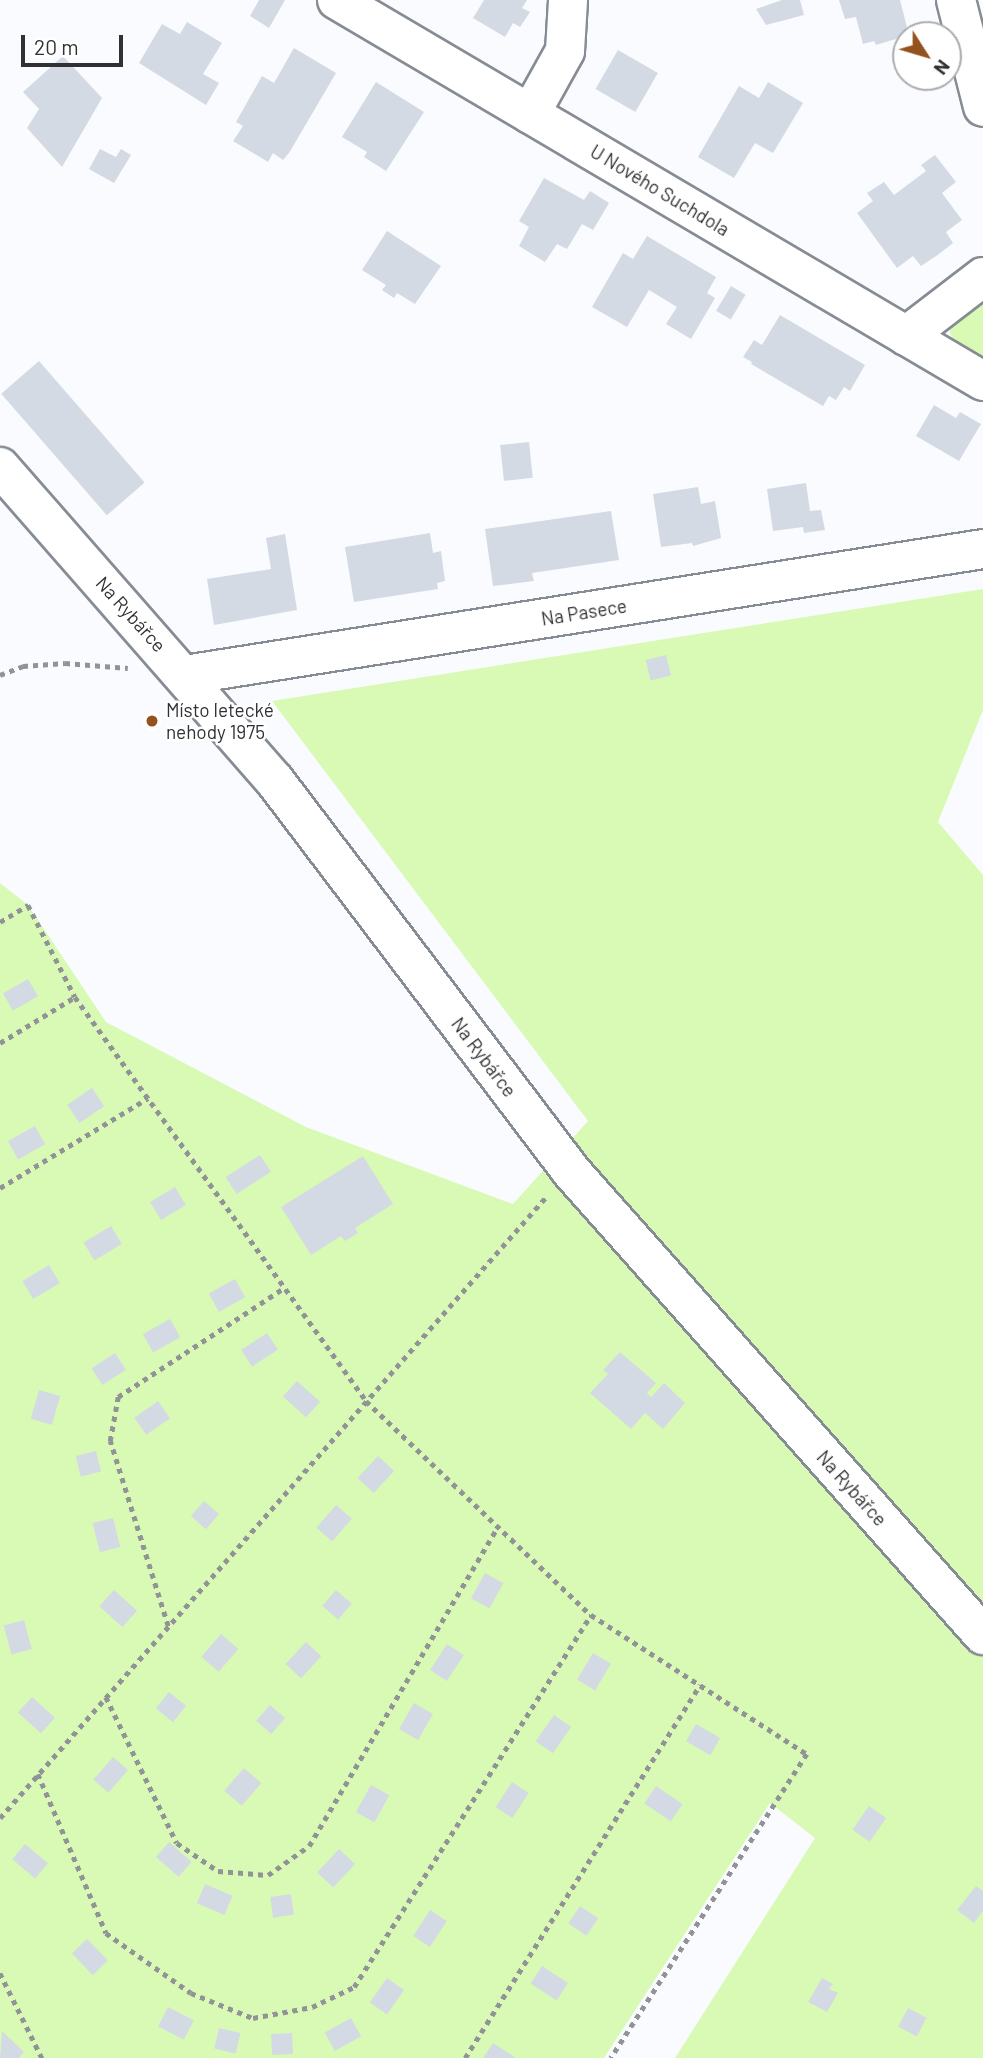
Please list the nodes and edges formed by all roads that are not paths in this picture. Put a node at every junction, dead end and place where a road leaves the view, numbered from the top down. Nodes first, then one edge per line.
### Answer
1 (337, 0) edge
2 (568, 0) edge
3 (956, 0) edge
4 (983, 107) edge
5 (530, 114) junction
6 (983, 277) edge
7 (906, 336) junction
8 (983, 381) edge
9 (0, 467) edge
10 (983, 549) edge
11 (185, 675) junction
12 (983, 1635) edge

1 - 5 street, U Nového Suchdola
2 - 5 street
3 - 4 street
5 - 7 street, U Nového Suchdola
6 - 7 street
7 - 8 street, U Nového Suchdola
9 - 11 street, Na Rybářce
10 - 11 street, Na Pasece
11 - 12 street, Na Rybářce

